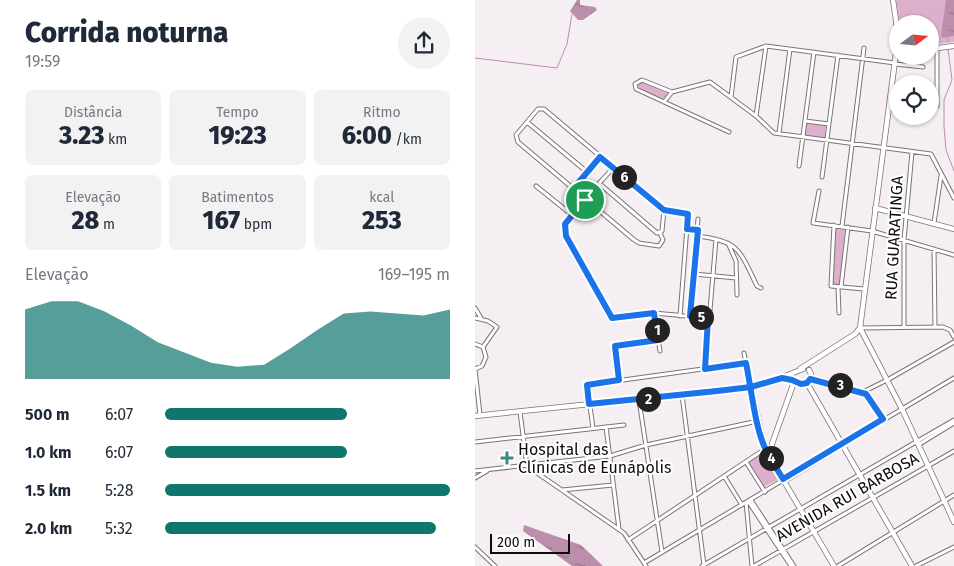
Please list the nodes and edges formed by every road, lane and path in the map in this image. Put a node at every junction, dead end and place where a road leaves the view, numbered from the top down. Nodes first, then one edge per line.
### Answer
1 (893, 0) edge
2 (895, 15) edge
3 (766, 46) junction
4 (954, 46) edge
5 (864, 48) dead end
6 (939, 48) edge
7 (790, 49) junction
8 (814, 52) junction
9 (838, 55) junction
10 (863, 58) junction
11 (889, 63) edge
12 (895, 65) edge
13 (904, 65) edge
14 (923, 67) dead end
15 (672, 92) junction
16 (731, 98) junction
17 (665, 102) junction
18 (756, 116) junction
19 (805, 121) junction
20 (527, 122) junction
21 (829, 124) junction
22 (729, 132) dead end
23 (779, 134) junction
24 (803, 137) junction
25 (827, 140) junction
26 (852, 144) junction
27 (883, 148) junction
28 (913, 152) junction
29 (600, 157) junction
30 (799, 166) dead end
31 (613, 168) junction
32 (587, 172) junction
33 (941, 175) junction
34 (822, 177) dead end
35 (600, 184) junction
36 (536, 186) dead end
37 (573, 189) junction
38 (819, 191) dead end
39 (954, 198) edge
40 (585, 200) junction
41 (875, 208) junction
42 (664, 210) junction
43 (905, 214) junction
44 (572, 215) junction
45 (698, 219) dead end
46 (934, 223) junction
47 (834, 225) junction
48 (842, 226) junction
49 (848, 227) junction
50 (687, 229) junction
51 (954, 229) edge
52 (698, 230) junction
53 (872, 231) junction
54 (660, 233) junction
55 (697, 236) junction
56 (716, 238) junction
57 (904, 240) junction
58 (728, 243) junction
59 (934, 248) junction
60 (954, 255) edge
61 (694, 274) junction
62 (712, 275) junction
63 (736, 278) junction
64 (840, 287) junction
65 (761, 288) dead end
66 (864, 289) junction
67 (737, 295) dead end
68 (475, 308) edge
69 (654, 313) junction
70 (839, 314) dead end
71 (680, 316) junction
72 (690, 316) junction
73 (475, 318) edge
74 (481, 318) junction
75 (708, 318) junction
76 (904, 326) junction
77 (935, 326) junction
78 (860, 328) junction
79 (954, 337) edge
80 (658, 340) junction
81 (954, 342) edge
82 (475, 344) edge
83 (483, 347) junction
84 (660, 351) dead end
85 (744, 354) dead end
86 (817, 360) junction
87 (746, 363) junction
88 (475, 369) edge
89 (705, 369) junction
90 (800, 369) junction
91 (809, 370) junction
92 (794, 371) junction
93 (954, 378) edge
94 (778, 379) junction
95 (619, 380) junction
96 (887, 380) junction
97 (793, 381) junction
98 (809, 381) junction
99 (751, 387) junction
100 (863, 392) junction
101 (682, 395) junction
102 (639, 400) junction
103 (589, 404) junction
104 (902, 410) junction
105 (520, 412) junction
106 (478, 416) edge
107 (885, 419) junction
108 (758, 421) junction
109 (954, 421) edge
110 (624, 425) dead end
111 (606, 427) junction
112 (593, 428) junction
113 (687, 435) junction
114 (523, 436) junction
115 (475, 442) edge
116 (918, 443) junction
117 (772, 444) junction
118 (646, 445) junction
119 (842, 446) junction
120 (765, 449) junction
121 (954, 451) edge
122 (609, 456) junction
123 (771, 458) junction
124 (746, 462) junction
125 (527, 466) junction
126 (928, 466) junction
127 (488, 470) junction
128 (475, 471) edge
129 (860, 475) junction
130 (724, 476) junction
131 (475, 478) edge
132 (784, 480) junction
133 (613, 485) junction
134 (562, 490) junction
135 (765, 492) junction
136 (954, 495) edge
137 (695, 496) junction
138 (872, 497) junction
139 (749, 501) junction
140 (944, 501) junction
141 (742, 505) junction
142 (801, 509) junction
143 (657, 520) junction
144 (954, 522) edge
145 (768, 528) junction
146 (619, 529) junction
147 (699, 530) junction
148 (814, 531) junction
149 (893, 532) junction
150 (750, 539) junction
151 (629, 540) junction
152 (475, 547) edge
153 (954, 547) edge
154 (781, 550) junction
155 (662, 552) junction
156 (645, 564) edge
157 (495, 566) edge
158 (703, 566) edge
159 (753, 566) edge
160 (792, 566) edge
161 (834, 566) edge
162 (838, 566) edge
163 (912, 566) edge
164 (916, 566) edge

1 - 2 main road
3 - 7 street
3 - 16 street
3 - 18 street
4 - 6 main road
5 - 10 street
7 - 8 street
7 - 23 street
8 - 9 street
8 - 19 street
9 - 10 street
9 - 21 street
10 - 11 street
10 - 26 street
12 - 27 main road
13 - 14 street
15 - 16 street
15 - 17 street
15 - 17 street
16 - 18 street
17 - 22 street
18 - 23 street
19 - 21 street
19 - 24 street
20 - 29 street
20 - 32 street
20 - 37 street
21 - 25 street
23 - 24 street
24 - 25 street
24 - 30 street
25 - 26 street
25 - 34 street
26 - 27 street
26 - 48 street
27 - 28 street
27 - 41 main road
28 - 33 street
28 - 43 street, RUA GUARATINGA
29 - 31 street
29 - 32 street
31 - 35 street
31 - 42 street
32 - 37 street
33 - 39 street
33 - 46 street
35 - 40 street
35 - 54 street
36 - 44 street
37 - 40 street
38 - 47 street
40 - 44 street
40 - 54 street
41 - 43 main road
41 - 53 main road
42 - 50 street
42 - 54 street
43 - 46 main road
43 - 57 street, RUA GUARATINGA
44 - 69 street
45 - 52 street
46 - 51 main road
47 - 48 street
47 - 64 street
48 - 49 street
49 - 53 street
49 - 64 street
50 - 52 street
50 - 71 street
52 - 55 street
53 - 57 street
53 - 66 main road
55 - 56 street
55 - 61 street
56 - 58 street
56 - 62 street
57 - 59 street
57 - 76 street, RUA GUARATINGA
58 - 63 street
58 - 65 street
59 - 60 street
59 - 77 street
61 - 62 street
61 - 72 street
62 - 63 street
62 - 75 street
63 - 67 street
64 - 66 street
64 - 70 street
66 - 78 main road
68 - 74 street
69 - 71 street
69 - 80 street
71 - 72 street
72 - 75 street
73 - 74 street
74 - 83 street
75 - 89 street
76 - 77 street
76 - 78 street
77 - 79 street
78 - 86 main road
78 - 96 main road
80 - 84 street
80 - 95 street
81 - 96 street
82 - 83 street
83 - 88 street
85 - 87 street
86 - 90 main road
86 - 91 main road
87 - 89 street
87 - 99 street
88 - 106 street
89 - 95 street
90 - 91 main road
90 - 92 main road
91 - 98 main road
92 - 94 main road
92 - 97 main road
93 - 104 street
94 - 97 main road
94 - 99 main road
95 - 103 street
96 - 100 street
96 - 104 main road
97 - 98 main road
97 - 117 main road
98 - 100 street
98 - 119 main road
99 - 101 main road
99 - 108 main road
100 - 107 street
101 - 102 main road
101 - 113 street
102 - 103 main road
102 - 118 street
103 - 105 main road
103 - 112 street
104 - 107 street
104 - 116 main road
105 - 106 main road
105 - 114 street
107 - 119 street
108 - 113 street
108 - 120 main road
109 - 116 street
110 - 111 street
111 - 112 street
111 - 122 street
112 - 114 street
113 - 118 street
113 - 137 street
114 - 115 street
114 - 125 street
116 - 126 main road
116 - 129 street
117 - 120 main road
117 - 123 main road
118 - 122 street
118 - 143 street
119 - 129 main road
119 - 132 street
120 - 123 main road
120 - 124 street
121 - 126 street, AVENIDA RUI BARBOSA
122 - 125 street
122 - 133 street
123 - 132 main road
124 - 130 street
124 - 135 street
125 - 127 street
125 - 134 street
126 - 138 street, AVENIDA RUI BARBOSA
126 - 140 main road
127 - 128 street
127 - 131 street
129 - 138 main road
129 - 142 street
130 - 137 street
130 - 141 street
132 - 135 street
132 - 142 main road
133 - 134 street
133 - 146 street
134 - 146 street
135 - 139 street
136 - 140 street
137 - 143 street
137 - 147 street
138 - 148 street, AVENIDA RUI BARBOSA
138 - 149 main road
139 - 141 street
139 - 145 street
139 - 150 street
140 - 144 main road
140 - 149 street
141 - 147 street
142 - 145 street
142 - 148 main road
143 - 151 street
143 - 155 street
145 - 150 street
145 - 154 street
146 - 151 street
147 - 155 street
147 - 158 street
148 - 154 street, AVENIDA RUI BARBOSA
148 - 161 main road
149 - 162 street
149 - 163 main road
150 - 158 street
150 - 159 street
151 - 156 street
152 - 157 street
153 - 164 street
154 - 159 street, AVENIDA RUI BARBOSA
154 - 160 street
155 - 156 street

